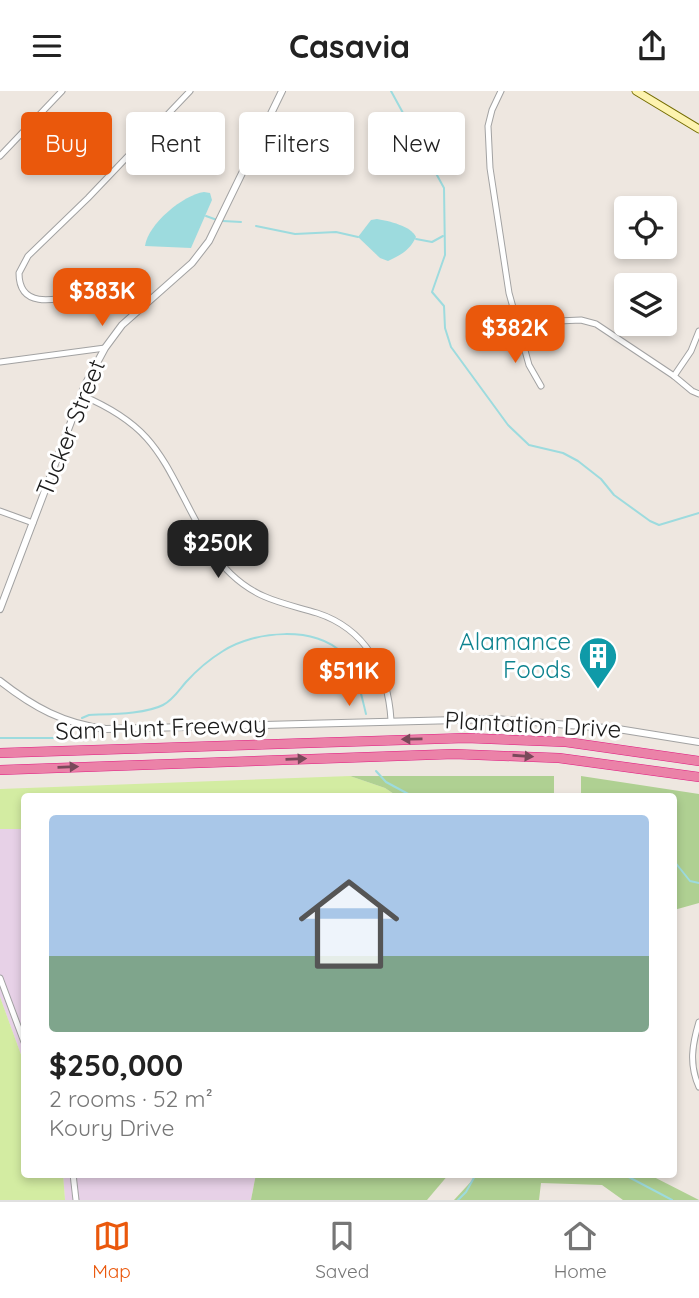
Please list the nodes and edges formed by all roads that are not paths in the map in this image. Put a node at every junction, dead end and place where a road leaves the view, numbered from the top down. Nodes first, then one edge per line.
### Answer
1 (62, 91) edge
2 (190, 91) edge
3 (282, 91) edge
4 (501, 91) edge
5 (635, 91) edge
6 (699, 129) edge
7 (0, 156) edge
8 (142, 306) junction
9 (520, 331) junction
10 (699, 331) edge
11 (104, 348) junction
12 (0, 362) edge
13 (674, 376) junction
14 (541, 386) dead end
15 (699, 394) edge
16 (81, 395) junction
17 (0, 511) edge
18 (33, 523) junction
19 (0, 609) edge
20 (0, 681) edge
21 (391, 720) junction
22 (699, 742) edge
23 (0, 754) edge
24 (699, 761) edge
25 (0, 770) edge
26 (699, 777) edge
27 (0, 978) edge
28 (699, 1022) edge
29 (21, 1034) edge
30 (699, 1087) edge
31 (73, 1178) edge
32 (76, 1200) edge

1 - 7 street
2 - 8 street
3 - 8 street, Tucker Street
4 - 9 street
5 - 6 main road
8 - 11 street, Tucker Street
9 - 13 street
9 - 14 street
10 - 13 street
11 - 12 street
11 - 16 street, Tucker Street
13 - 15 street
16 - 18 street, Tucker Street
16 - 21 street
17 - 18 street
18 - 19 street, Tucker Street
20 - 21 street, Plantation Drive
21 - 22 street, Plantation Drive
24 -> 23 highway, Sam Hunt Freeway
25 -> 26 highway, Sam Hunt Freeway
27 - 29 street
28 - 30 street
31 - 32 street

